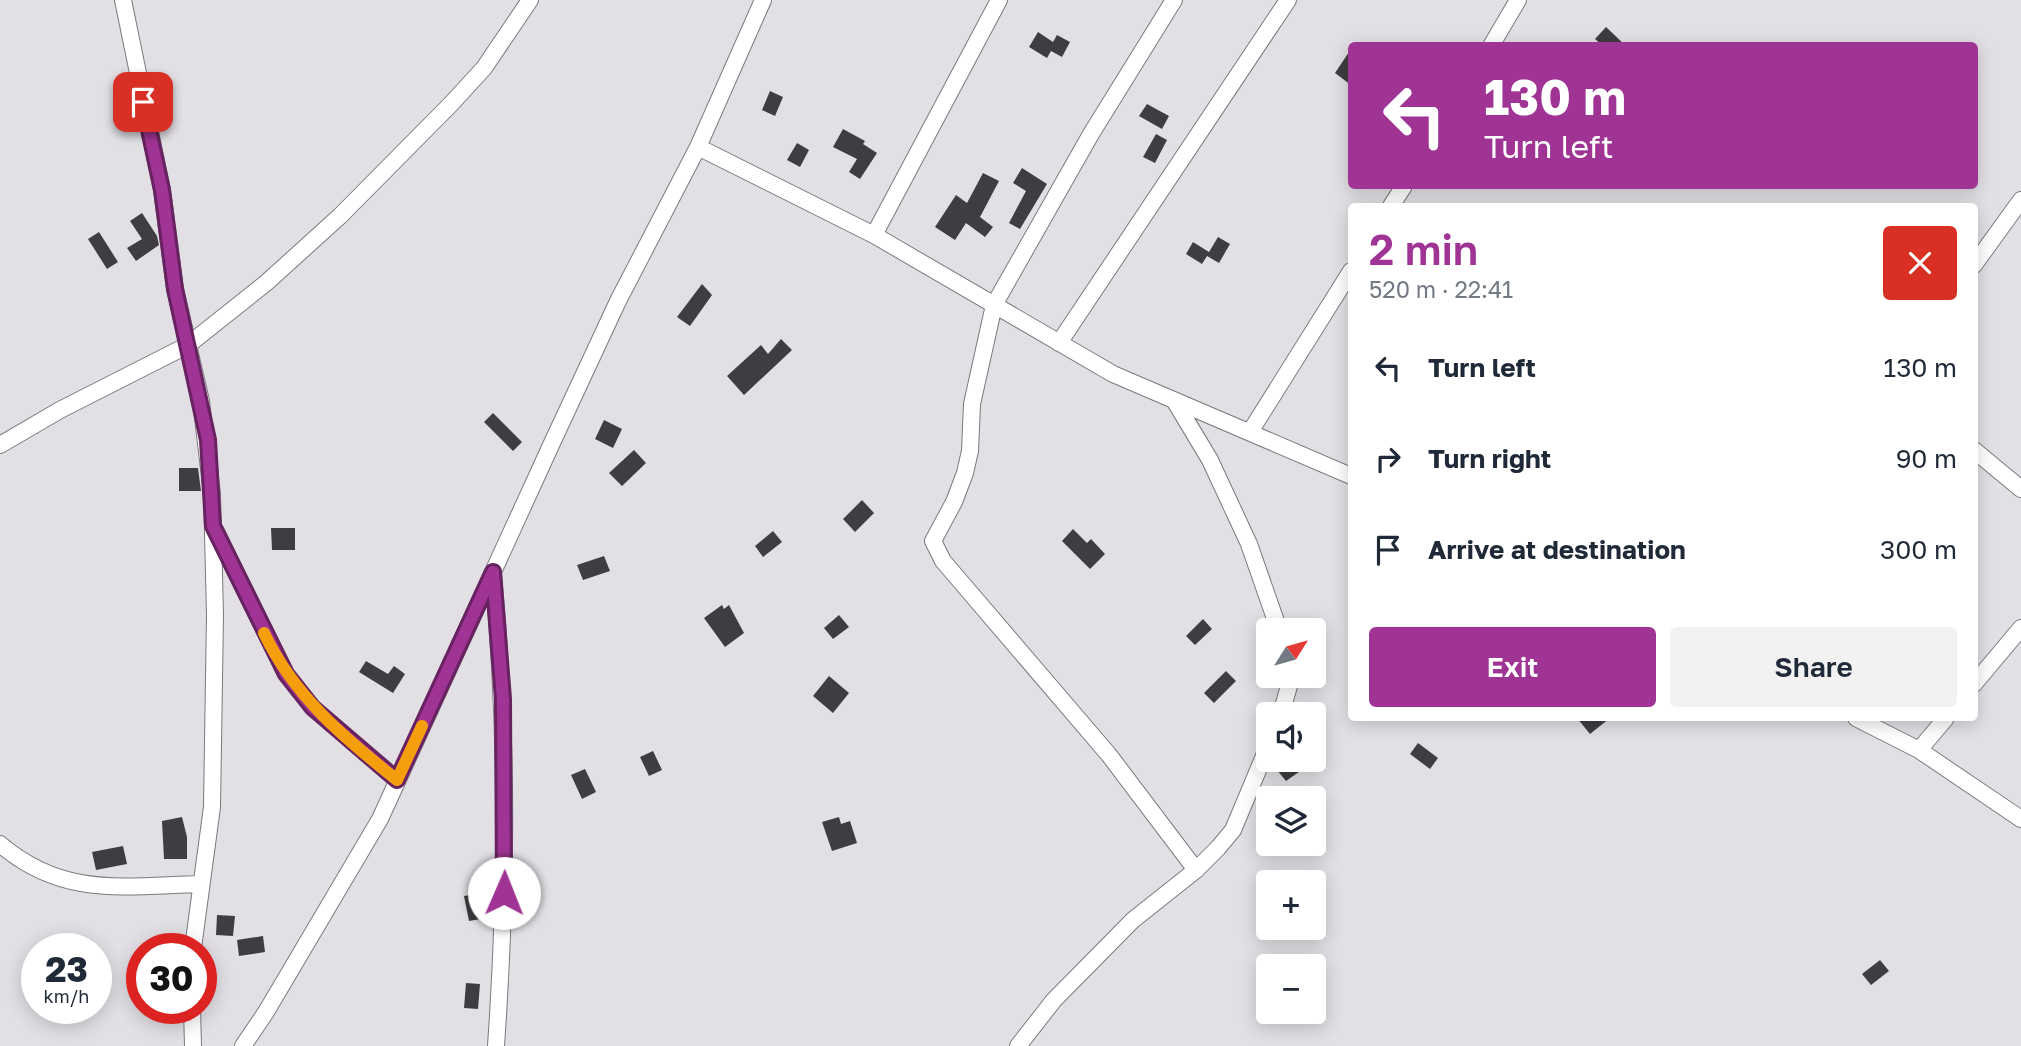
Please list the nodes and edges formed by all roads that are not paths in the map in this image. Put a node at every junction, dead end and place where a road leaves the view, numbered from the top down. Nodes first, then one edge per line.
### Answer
1 (122, 0) edge
2 (530, 0) edge
3 (763, 0) edge
4 (999, 0) edge
5 (1174, 0) edge
6 (1288, 0) edge
7 (1518, 0) edge
8 (1493, 42) edge
9 (698, 147) junction
10 (2021, 200) edge
11 (874, 234) junction
12 (1978, 259) edge
13 (1348, 276) edge
14 (994, 306) junction
15 (1059, 343) junction
16 (188, 345) junction
17 (1174, 400) junction
18 (1250, 432) junction
19 (0, 445) edge
20 (1978, 453) edge
21 (1348, 475) edge
22 (2021, 489) edge
23 (213, 526) junction
24 (493, 572) junction
25 (1275, 618) edge
26 (2021, 628) edge
27 (1978, 679) edge
28 (1862, 721) edge
29 (1943, 721) edge
30 (1919, 750) junction
31 (1257, 772) edge
32 (397, 780) junction
33 (2021, 819) edge
34 (0, 844) edge
35 (1196, 870) junction
36 (200, 884) junction
37 (195, 933) edge
38 (192, 1024) edge
39 (193, 1046) edge
40 (243, 1046) edge
41 (496, 1046) edge
42 (1018, 1046) edge

1 - 16 street
2 - 16 street
3 - 9 street
4 - 11 street
5 - 14 street
6 - 15 street
7 - 8 street
9 - 11 street
9 - 24 street
10 - 12 street
11 - 14 street
13 - 18 street
14 - 15 street
14 - 35 street
15 - 17 street
16 - 19 street
16 - 23 street
17 - 18 street
17 - 25 street
18 - 21 street
20 - 22 street
23 - 32 street
23 - 36 street
24 - 32 street
24 - 41 street
26 - 27 street
28 - 30 street
29 - 30 street
30 - 33 street
31 - 35 street
32 - 40 street
34 - 36 street
35 - 42 street
36 - 37 street
38 - 39 street

